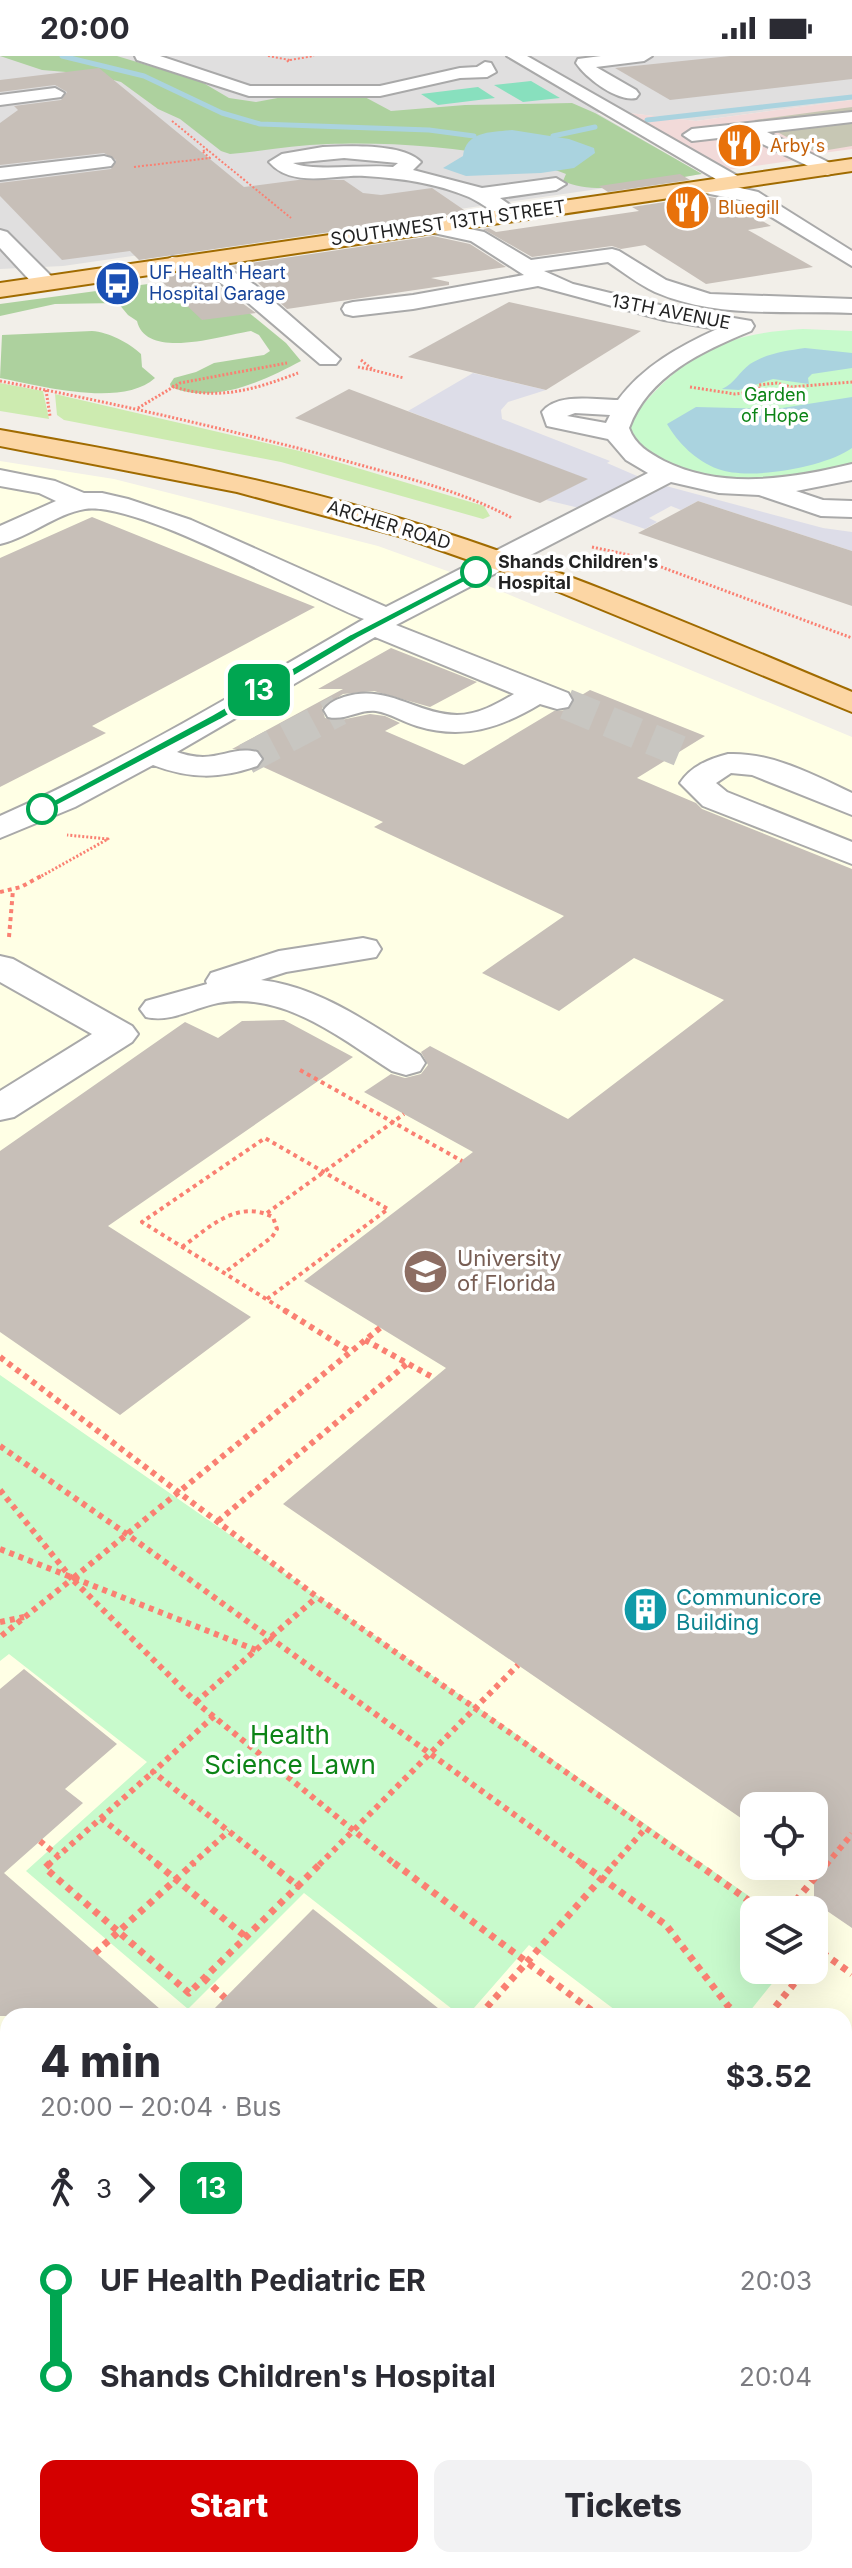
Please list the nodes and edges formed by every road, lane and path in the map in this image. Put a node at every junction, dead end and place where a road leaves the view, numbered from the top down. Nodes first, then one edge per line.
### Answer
1 (143, 56) edge
2 (314, 56) edge
3 (644, 56) edge
4 (290, 60) dead end
5 (584, 63) junction
6 (509, 67) edge
7 (55, 93) dead end
8 (0, 100) edge
9 (642, 101) dead end
10 (852, 117) edge
11 (172, 121) dead end
12 (794, 124) junction
13 (745, 128) junction
14 (852, 128) edge
15 (104, 162) dead end
16 (852, 165) edge
17 (827, 169) junction
18 (0, 174) edge
19 (396, 174) junction
20 (770, 177) junction
21 (734, 182) junction
22 (556, 184) dead end
23 (700, 187) junction
24 (483, 194) junction
25 (504, 215) junction
26 (784, 216) junction
27 (300, 225) dead end
28 (427, 226) junction
29 (0, 236) edge
30 (245, 252) junction
31 (852, 260) edge
32 (172, 263) junction
33 (527, 268) junction
34 (44, 282) junction
35 (0, 288) edge
36 (247, 290) junction
37 (852, 306) edge
38 (353, 309) dead end
39 (320, 325) dead end
40 (852, 325) edge
41 (743, 326) junction
42 (293, 329) junction
43 (319, 362) junction
44 (354, 367) dead end
45 (373, 370) dead end
46 (0, 381) edge
47 (852, 382) edge
48 (172, 386) junction
49 (687, 386) dead end
50 (791, 387) junction
51 (46, 390) junction
52 (759, 391) junction
53 (626, 408) junction
54 (137, 409) junction
55 (51, 420) dead end
56 (0, 422) edge
57 (618, 433) junction
58 (0, 438) edge
59 (852, 472) edge
60 (669, 473) junction
61 (0, 478) edge
62 (42, 486) junction
63 (753, 486) junction
64 (0, 499) edge
65 (82, 502) junction
66 (852, 509) edge
67 (168, 520) junction
68 (125, 530) dead end
69 (536, 535) junction
70 (0, 536) edge
71 (500, 560) junction
72 (380, 622) junction
73 (852, 638) edge
74 (852, 673) edge
75 (852, 703) edge
76 (339, 710) tunnel mouth
77 (680, 751) tunnel mouth
78 (151, 752) junction
79 (246, 759) tunnel mouth
80 (719, 767) junction
81 (852, 805) edge
82 (0, 828) edge
83 (63, 835) dead end
84 (852, 854) edge
85 (13, 890) junction
86 (0, 892) edge
87 (363, 949) dead end
88 (4, 956) edge
89 (159, 1009) junction
90 (119, 1034) junction
91 (406, 1063) dead end
92 (300, 1070) dead end
93 (0, 1108) edge
94 (404, 1114) dead end
95 (393, 1122) junction
96 (462, 1161) dead end
97 (325, 1172) junction
98 (267, 1213) junction
99 (182, 1247) junction
100 (224, 1273) junction
101 (267, 1299) junction
102 (380, 1328) dead end
103 (365, 1340) junction
104 (351, 1352) junction
105 (0, 1357) edge
106 (408, 1363) junction
107 (434, 1378) dead end
108 (0, 1446) edge
109 (0, 1490) edge
110 (181, 1492) junction
111 (218, 1521) junction
112 (128, 1535) junction
113 (0, 1549) edge
114 (72, 1579) junction
115 (317, 1597) junction
116 (25, 1617) junction
117 (0, 1622) edge
118 (0, 1637) edge
119 (269, 1638) junction
120 (256, 1650) junction
121 (518, 1665) dead end
122 (196, 1702) junction
123 (474, 1709) junction
124 (214, 1716) junction
125 (430, 1754) junction
126 (153, 1772) junction
127 (101, 1818) junction
128 (645, 1829) junction
129 (354, 1830) junction
130 (229, 1831) junction
131 (852, 1834) edge
132 (40, 1841) dead end
133 (58, 1856) junction
134 (602, 1877) junction
135 (176, 1879) junction
136 (298, 1886) junction
137 (742, 1896) edge
138 (800, 1896) edge
139 (119, 1932) junction
140 (246, 1937) junction
141 (95, 1953) dead end
142 (828, 1957) edge
143 (524, 1963) junction
144 (852, 1974) edge
145 (204, 1978) junction
146 (794, 1984) edge
147 (225, 1998) dead end
148 (486, 2008) edge
149 (588, 2008) edge
150 (730, 2008) edge
151 (774, 2008) edge

1 - 6 street
2 - 4 path
3 - 5 street
5 - 6 street
5 - 9 street
6 - 21 street
7 - 8 street
10 - 12 street
11 - 27 path
12 - 13 street
12 - 14 street
13 - 17 street
13 - 20 street
15 - 18 street
16 - 17 main road, SOUTHWEST 13TH STREET
17 - 20 main road, SOUTHWEST 13TH STREET
19 - 19 street
19 - 24 street
20 - 21 main road, SOUTHWEST 13TH STREET
20 - 26 street
21 - 23 main road, SOUTHWEST 13TH STREET
22 - 24 street
23 - 25 main road, SOUTHWEST 13TH STREET
23 - 26 street
24 - 25 street
25 - 28 main road, SOUTHWEST 13TH STREET
25 - 33 street, 13TH AVENUE
26 - 31 street
28 - 30 main road, SOUTHWEST 13TH STREET
28 - 33 street, 13TH AVENUE
29 - 34 street
30 - 32 main road, SOUTHWEST 13TH STREET
30 - 36 street
32 - 34 main road, SOUTHWEST 13TH STREET
32 - 36 street
33 - 37 street
33 - 38 street
33 - 41 street, 13TH AVENUE
34 - 35 main road, SOUTHWEST 13TH STREET
36 - 42 street
39 - 42 street
40 - 41 street
41 - 53 street, 13TH AVENUE
42 - 43 street
43 - 48 path
43 - 48 path
44 - 45 path
46 - 51 path
47 - 50 path
48 - 54 path
49 - 52 path
50 - 52 path
50 - 52 path
51 - 54 path
51 - 55 path
53 - 57 street, 13TH AVENUE
53 - 57 street
54 - 69 path
56 - 69 main road, ARCHER ROAD
57 - 60 street
58 - 71 main road, ARCHER ROAD
59 - 63 street
60 - 63 street
60 - 69 street
61 - 62 street
62 - 64 street
62 - 65 street
63 - 66 street
65 - 67 street
65 - 70 street
67 - 68 street
67 - 72 street
69 - 71 street
69 - 73 path
69 - 74 main road, ARCHER ROAD
71 - 72 street
71 - 75 main road, ARCHER ROAD
72 - 76 street
72 - 78 street
77 - 80 street
78 - 79 street
78 - 82 street
80 - 81 street
80 - 84 street
83 - 85 path
85 - 86 path
85 - 88 path
87 - 89 street
88 - 90 street
89 - 90 street
89 - 91 street
90 - 93 street
92 - 95 path
94 - 95 path
95 - 96 path
95 - 97 path
97 - 98 path
97 - 99 path
97 - 101 path
98 - 99 path
98 - 100 path
99 - 100 path
100 - 101 path
101 - 104 path
102 - 103 path
103 - 104 path
103 - 106 path
104 - 110 path
105 - 110 path
106 - 107 path
106 - 111 path
108 - 112 path
109 - 114 path
110 - 111 path
110 - 112 path
111 - 115 path
112 - 114 path
112 - 119 path
113 - 114 path
114 - 116 path
114 - 120 path
114 - 122 path
115 - 119 path
115 - 123 path
116 - 117 path
116 - 118 path
119 - 120 path
119 - 125 path
120 - 122 path
121 - 123 path
122 - 124 path
123 - 125 path
123 - 128 path
124 - 126 path
124 - 129 path
125 - 129 path
125 - 134 path
126 - 127 path
126 - 130 path
127 - 133 path
127 - 135 path
128 - 134 path
128 - 137 path
129 - 136 path
129 - 143 path
130 - 135 path
130 - 136 path
131 - 138 path
132 - 133 path
133 - 139 path
134 - 143 path
134 - 150 path
135 - 139 path
135 - 140 path
136 - 140 path
139 - 141 path
139 - 145 path
140 - 145 path
142 - 144 path
143 - 148 path
143 - 149 path
145 - 147 path
146 - 151 path

